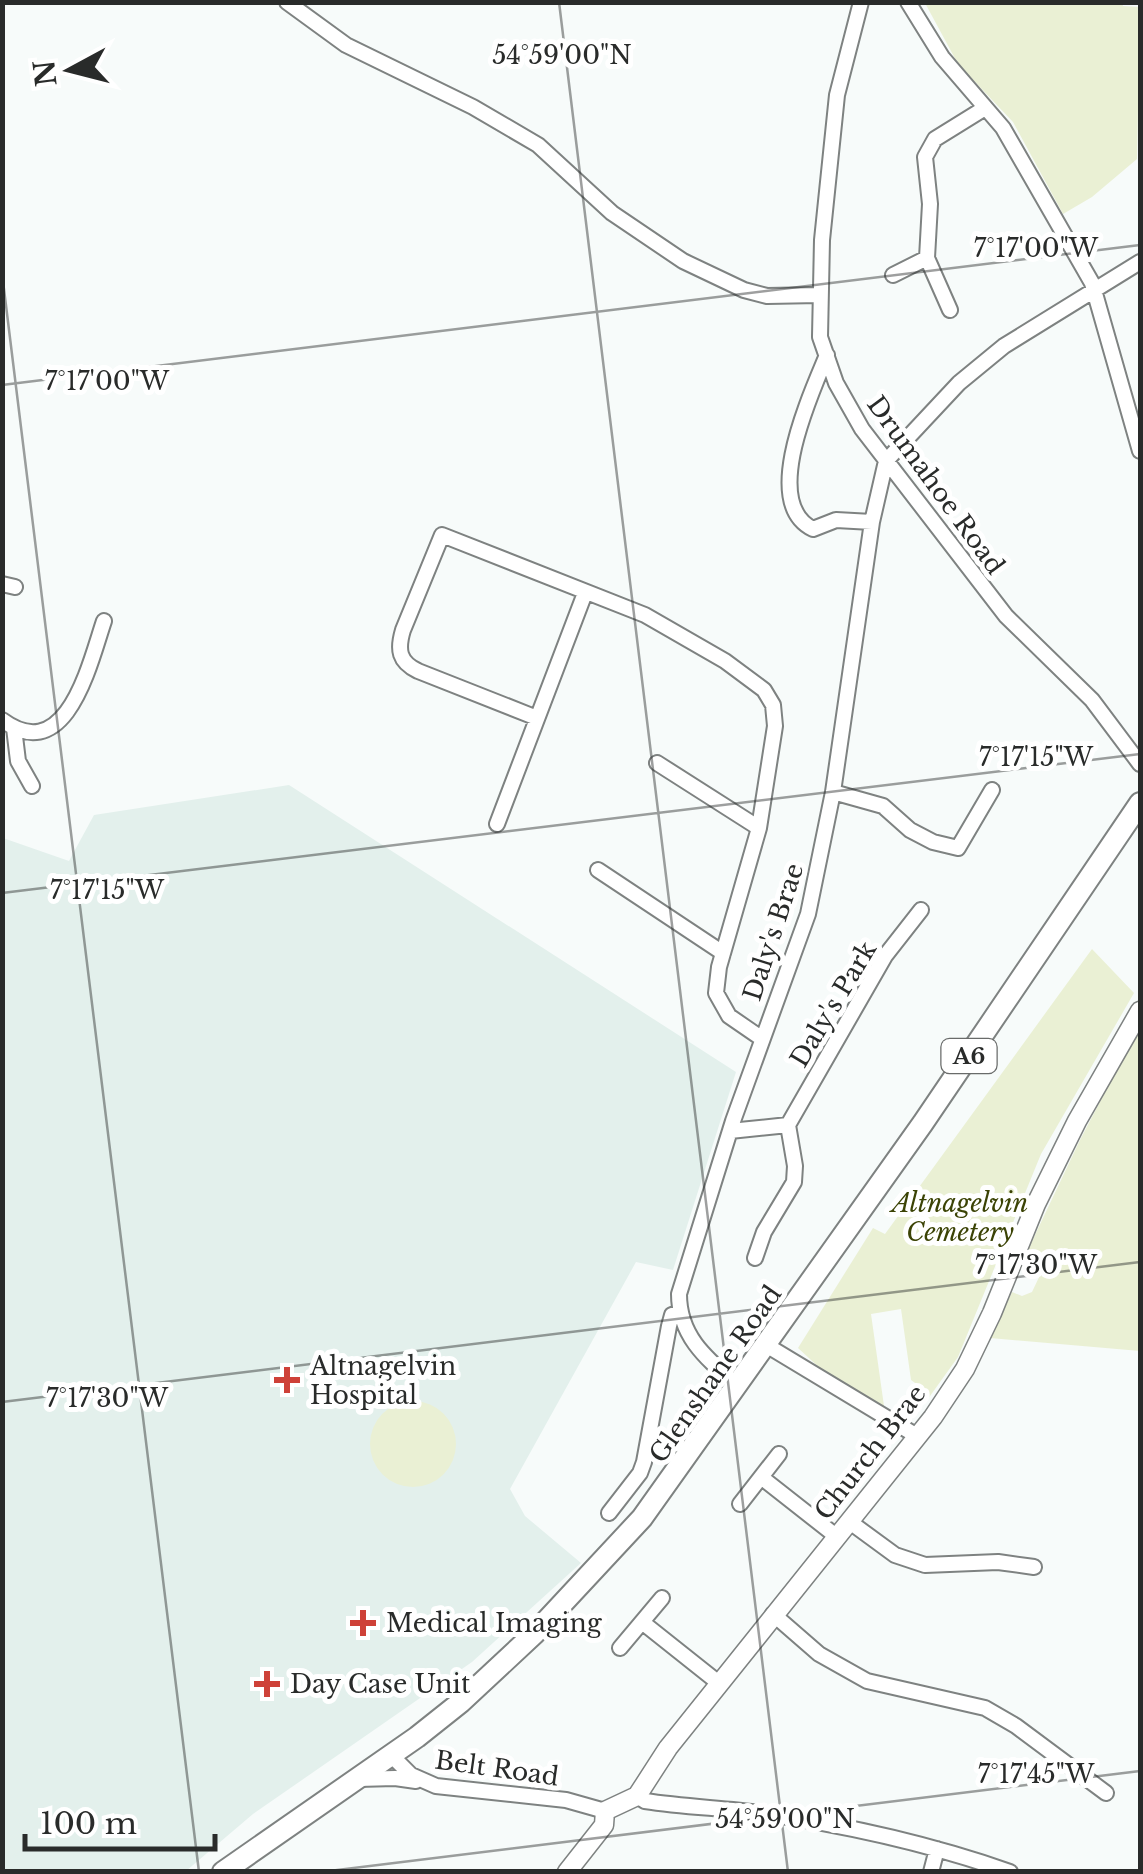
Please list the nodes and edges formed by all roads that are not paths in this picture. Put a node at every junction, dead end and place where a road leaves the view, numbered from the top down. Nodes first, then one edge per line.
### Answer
1 (287, 2) edge
2 (861, 2) edge
3 (908, 2) edge
4 (985, 108) junction
5 (927, 258) junction
6 (1140, 262) edge
7 (893, 275) dead end
8 (1095, 290) junction
9 (819, 295) junction
10 (950, 310) dead end
11 (826, 355) junction
12 (1140, 450) edge
13 (886, 460) junction
14 (872, 522) junction
15 (585, 594) junction
16 (104, 621) dead end
17 (537, 718) junction
18 (8, 724) edge
19 (657, 764) dead end
20 (1140, 764) edge
21 (32, 786) dead end
22 (992, 790) dead end
23 (833, 792) junction
24 (1140, 804) edge
25 (496, 824) dead end
26 (758, 828) junction
27 (598, 870) dead end
28 (921, 910) dead end
29 (722, 953) junction
30 (1140, 1011) edge
31 (762, 1038) junction
32 (788, 1125) junction
33 (730, 1131) junction
34 (754, 1258) dead end
35 (679, 1313) junction
36 (766, 1345) junction
37 (738, 1386) junction
38 (917, 1436) junction
39 (779, 1454) dead end
40 (761, 1477) junction
41 (740, 1504) dead end
42 (609, 1513) dead end
43 (850, 1522) junction
44 (836, 1536) junction
45 (1034, 1566) dead end
46 (662, 1598) dead end
47 (773, 1614) junction
48 (642, 1622) junction
49 (620, 1648) dead end
50 (720, 1684) junction
51 (391, 1755) junction
52 (356, 1779) junction
53 (422, 1782) junction
54 (1106, 1793) dead end
55 (637, 1796) junction
56 (605, 1811) junction
57 (938, 1849) junction
58 (223, 1872) edge
59 (567, 1872) edge
60 (931, 1872) edge
61 (1010, 1872) edge

1 - 9 street
2 - 9 street, Drumahoe Road
3 - 4 street
4 - 5 street
4 - 8 street
5 - 7 street
5 - 10 street
6 - 8 street
8 - 12 street
8 - 13 street
9 - 11 street, Drumahoe Road
11 - 13 street, Drumahoe Road
11 - 14 street
13 - 14 street, Daly's Brae
13 - 20 street, Drumahoe Road
14 - 23 street, Daly's Brae
15 - 17 street
15 - 17 street
15 - 26 street
16 - 18 street
17 - 25 street
18 - 21 street
19 - 26 street
22 - 23 street
23 - 31 street, Daly's Brae
24 - 36 highway, Glenshane Road / A6
26 - 29 street
27 - 29 street
28 - 32 street, Daly's Park
29 - 31 street
30 - 38 main road, Church Brae
31 - 33 street, Daly's Brae
32 - 33 street
32 - 34 street
33 - 35 street, Daly's Brae
35 - 37 street
35 - 42 street, Daly's Brae
36 - 37 highway, Glenshane Road / A6
36 - 38 street
37 - 51 highway, Glenshane Road / A6
38 - 43 main road, Church Brae
39 - 40 street
40 - 41 street
40 - 44 street
43 - 44 main road, Church Brae
43 - 45 street
44 - 47 main road, Church Brae
46 - 48 street
47 - 50 main road, Church Brae
47 - 54 street
48 - 49 street
48 - 50 street
50 - 55 main road, Church Brae
51 - 52 highway, Glenshane Road / A6
51 - 53 street, Belt Road
52 - 53 street
52 - 58 highway, Glenshane Road / A6
53 - 56 street, Belt Road
55 - 56 main road
55 - 57 street
56 - 59 main road
57 - 60 street
57 - 61 street

